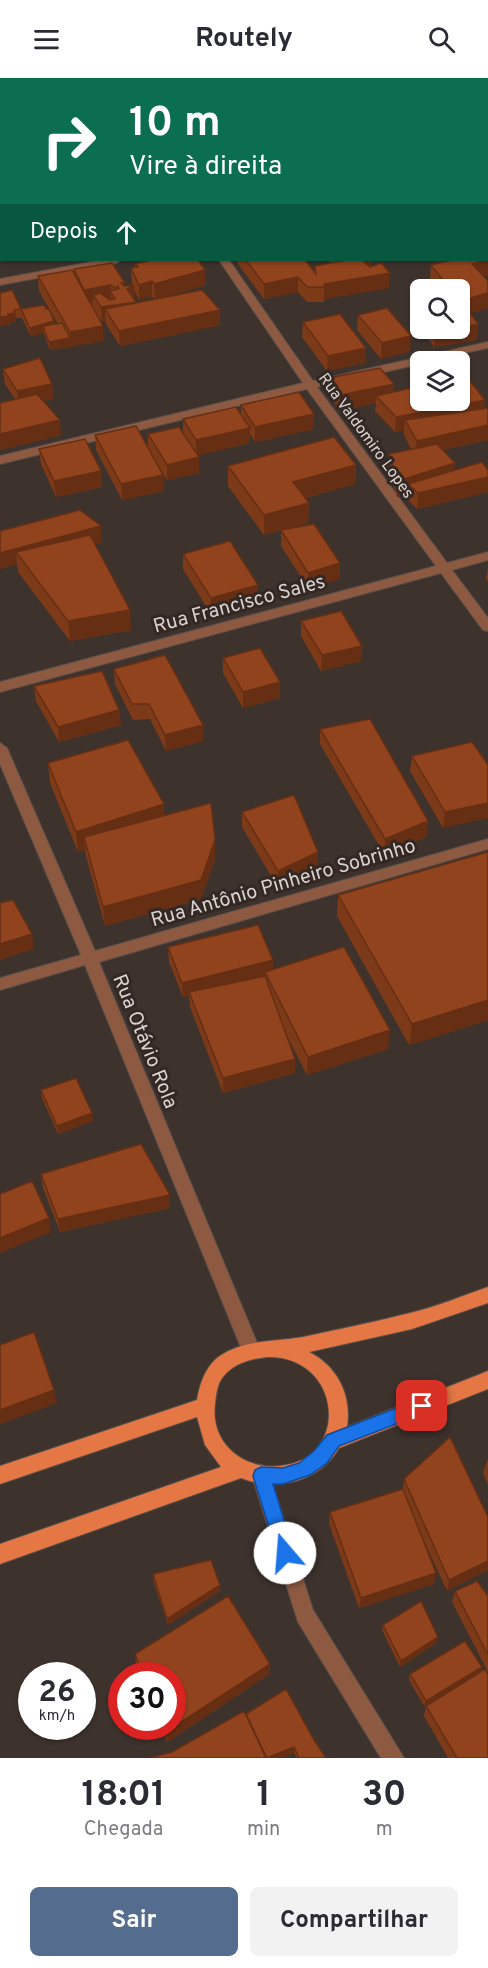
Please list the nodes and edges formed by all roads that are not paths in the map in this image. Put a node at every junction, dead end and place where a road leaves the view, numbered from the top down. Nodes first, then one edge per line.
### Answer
1 (111, 261) edge
2 (225, 261) edge
3 (0, 282) edge
4 (488, 345) edge
5 (310, 385) junction
6 (0, 460) edge
7 (488, 556) edge
8 (444, 568) junction
9 (488, 627) edge
10 (0, 687) edge
11 (0, 748) edge
12 (488, 844) edge
13 (90, 958) junction
14 (0, 984) edge
15 (488, 1295) edge
16 (284, 1349) junction
17 (251, 1350) junction
18 (488, 1380) edge
19 (204, 1406) junction
20 (333, 1441) junction
21 (241, 1469) junction
22 (0, 1475) edge
23 (261, 1476) junction
24 (0, 1554) edge
25 (393, 1758) edge

1 - 3 street
2 - 5 street, Rua Valdomiro Lopes
4 - 5 street
5 - 6 street
5 - 8 street, Rua Valdomiro Lopes
7 - 8 street, Rua Francisco Sales
8 - 9 street, Rua Valdomiro Lopes
8 - 10 street, Rua Francisco Sales
11 - 13 street, Rua Otávio Rola
12 - 13 street, Rua Antônio Pinheiro Sobrinho
13 - 14 street, Rua Antônio Pinheiro Sobrinho
13 - 17 street, Rua Otávio Rola
15 - 16 main road
16 - 17 main road
16 - 20 main road
17 - 19 main road
18 - 20 main road
19 - 21 main road
19 - 22 main road
20 - 23 main road
21 - 23 main road
21 - 24 main road
23 - 25 street

